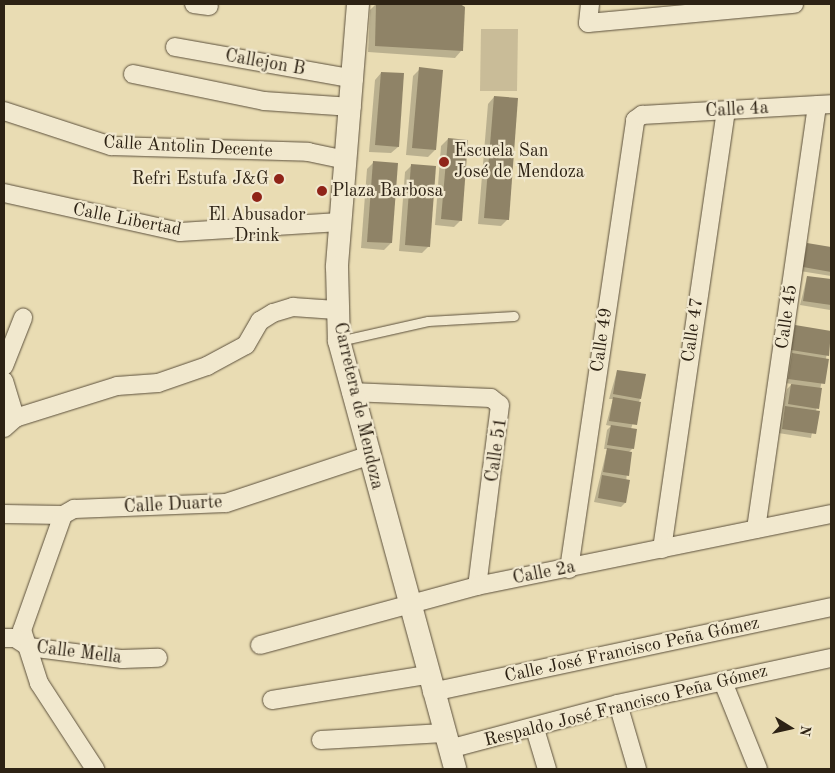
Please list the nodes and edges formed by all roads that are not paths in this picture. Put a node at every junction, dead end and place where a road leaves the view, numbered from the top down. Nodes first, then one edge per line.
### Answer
1 (358, 4) edge
2 (590, 4) edge
3 (794, 4) edge
4 (708, 9) edge
5 (175, 47) dead end
6 (133, 74) dead end
7 (354, 79) junction
8 (824, 104) edge
9 (352, 107) junction
10 (4, 111) edge
11 (726, 111) junction
12 (642, 115) joint
13 (347, 160) junction
14 (4, 193) edge
15 (340, 222) junction
16 (336, 310) junction
17 (514, 316) dead end
18 (23, 318) dead end
19 (339, 341) junction
20 (4, 366) edge
21 (4, 381) edge
22 (351, 392) junction
23 (10, 423) edge
24 (368, 456) junction
25 (4, 514) edge
26 (831, 514) edge
27 (63, 515) junction
28 (756, 529) junction
29 (662, 549) junction
30 (569, 569) junction
31 (477, 586) junction
32 (408, 604) junction
33 (831, 607) edge
34 (4, 638) edge
35 (260, 645) dead end
36 (29, 647) junction
37 (158, 658) dead end
38 (831, 658) edge
39 (723, 682) junction
40 (430, 684) junction
41 (272, 700) dead end
42 (618, 704) junction
43 (535, 728) junction
44 (321, 740) dead end
45 (449, 750) edge
46 (95, 769) edge
47 (547, 769) edge
48 (637, 769) edge
49 (758, 769) edge

1 - 7 street, Carretera de Mendoza
2 - 4 street
3 - 4 street
5 - 7 street, Callejon B
6 - 9 street
7 - 9 street, Carretera de Mendoza
8 - 11 street, Calle 4a
8 - 28 street, Calle 45
9 - 13 street, Carretera de Mendoza
10 - 13 street, Calle Antolin Decente
11 - 12 street, Calle 4a
11 - 29 street, Calle 47
12 - 30 street, Calle 49
13 - 15 street, Carretera de Mendoza
14 - 15 street, Calle Libertad
15 - 16 street, Carretera de Mendoza
16 - 19 street, Carretera de Mendoza
16 - 23 street
17 - 19 lane
18 - 20 street
19 - 22 street, Carretera de Mendoza
21 - 23 street
22 - 24 street, Carretera de Mendoza
22 - 31 street, Calle 51
24 - 27 street, Calle Duarte
24 - 32 street, Carretera de Mendoza
25 - 27 street, Calle Duarte
26 - 28 street, Calle 2a
27 - 36 street
28 - 29 street, Calle 2a
29 - 30 street, Calle 2a
30 - 31 street, Calle 2a
31 - 32 street, Calle 2a
32 - 35 street, Calle 2a
32 - 40 street, Carretera de Mendoza
33 - 40 street, Calle José Francisco Peña Gómez
34 - 36 street, Calle Mella
36 - 37 street, Calle Mella
36 - 46 street
38 - 39 street, Respaldo José Francisco Peña Gómez
39 - 42 street, Respaldo José Francisco Peña Gómez
39 - 49 street
40 - 41 street, Calle José Francisco Peña Gómez
40 - 45 street, Carretera de Mendoza
42 - 43 street, Respaldo José Francisco Peña Gómez
42 - 48 street
43 - 45 street, Respaldo José Francisco Peña Gómez
43 - 47 street
44 - 45 street, Respaldo José Francisco Peña Gómez

